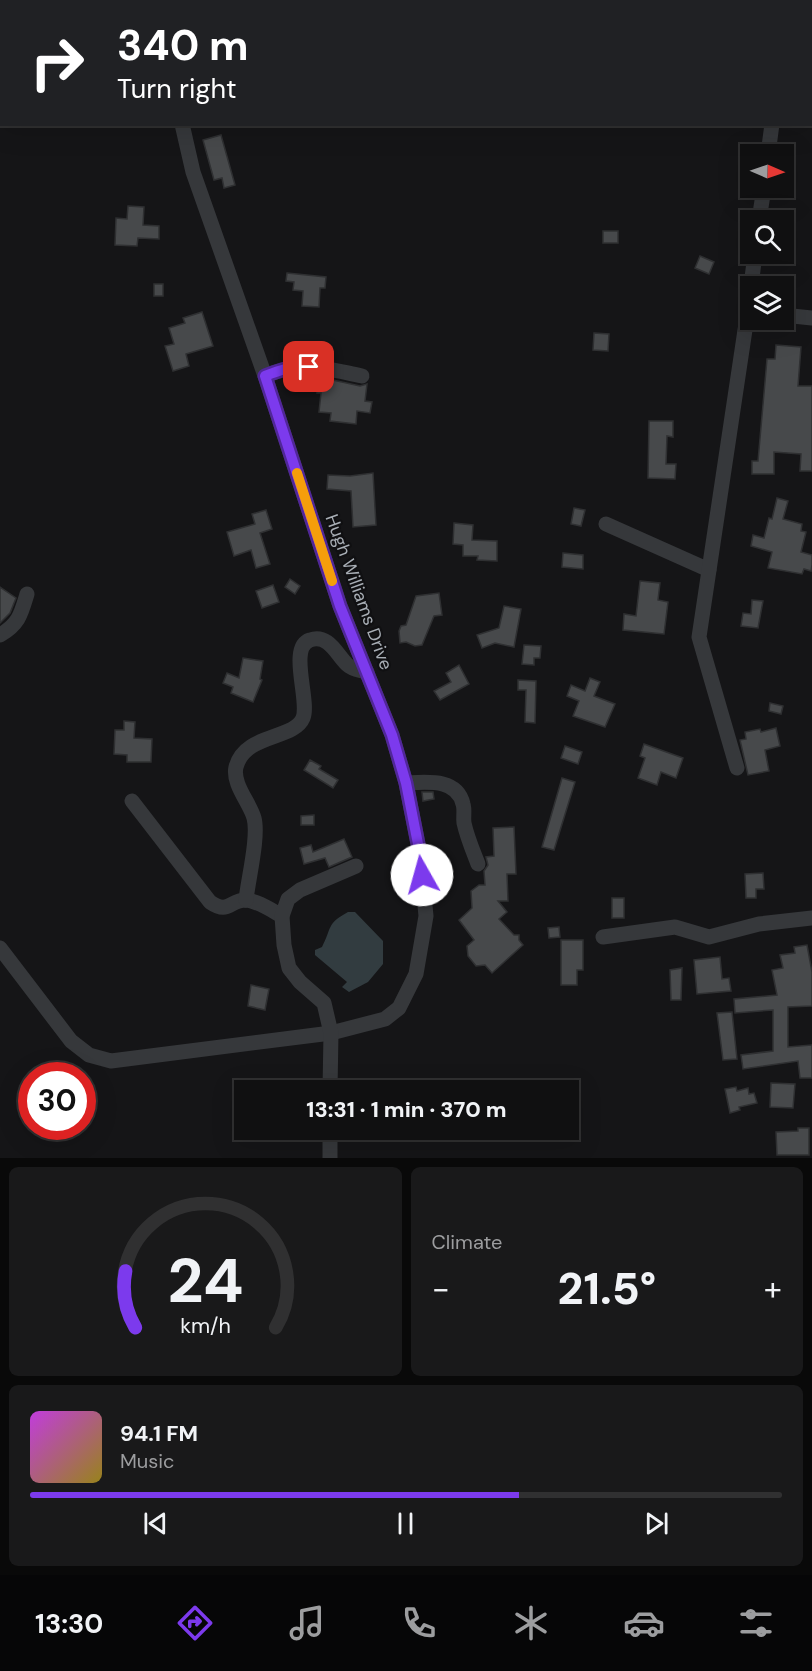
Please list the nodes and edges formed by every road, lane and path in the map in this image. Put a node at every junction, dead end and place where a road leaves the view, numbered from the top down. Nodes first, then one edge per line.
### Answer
1 (182, 126) edge
2 (772, 126) edge
3 (769, 144) edge
4 (794, 316) edge
5 (812, 318) edge
6 (746, 330) edge
7 (265, 376) junction
8 (362, 376) dead end
9 (606, 524) dead end
10 (709, 570) junction
11 (27, 594) dead end
12 (0, 635) edge
13 (367, 672) junction
14 (737, 768) dead end
15 (406, 783) junction
16 (132, 801) dead end
17 (478, 864) dead end
18 (356, 866) dead end
19 (246, 900) junction
20 (282, 916) junction
21 (812, 918) edge
22 (603, 938) dead end
23 (0, 948) edge
24 (331, 1033) junction
25 (330, 1080) edge
26 (330, 1140) edge
27 (330, 1158) edge

1 - 7 street, Hugh Williams Drive
2 - 3 street
4 - 5 street
6 - 10 street
7 - 8 street
7 - 13 street, Hugh Williams Drive
9 - 10 street
10 - 14 street
11 - 12 street
13 - 15 street, Hugh Williams Drive
13 - 19 street
15 - 17 street
15 - 24 street, Hugh Williams Drive
16 - 19 street
18 - 20 street
19 - 20 street
20 - 24 street
21 - 22 street
23 - 24 street, Hugh Williams Drive
24 - 25 street
26 - 27 street

